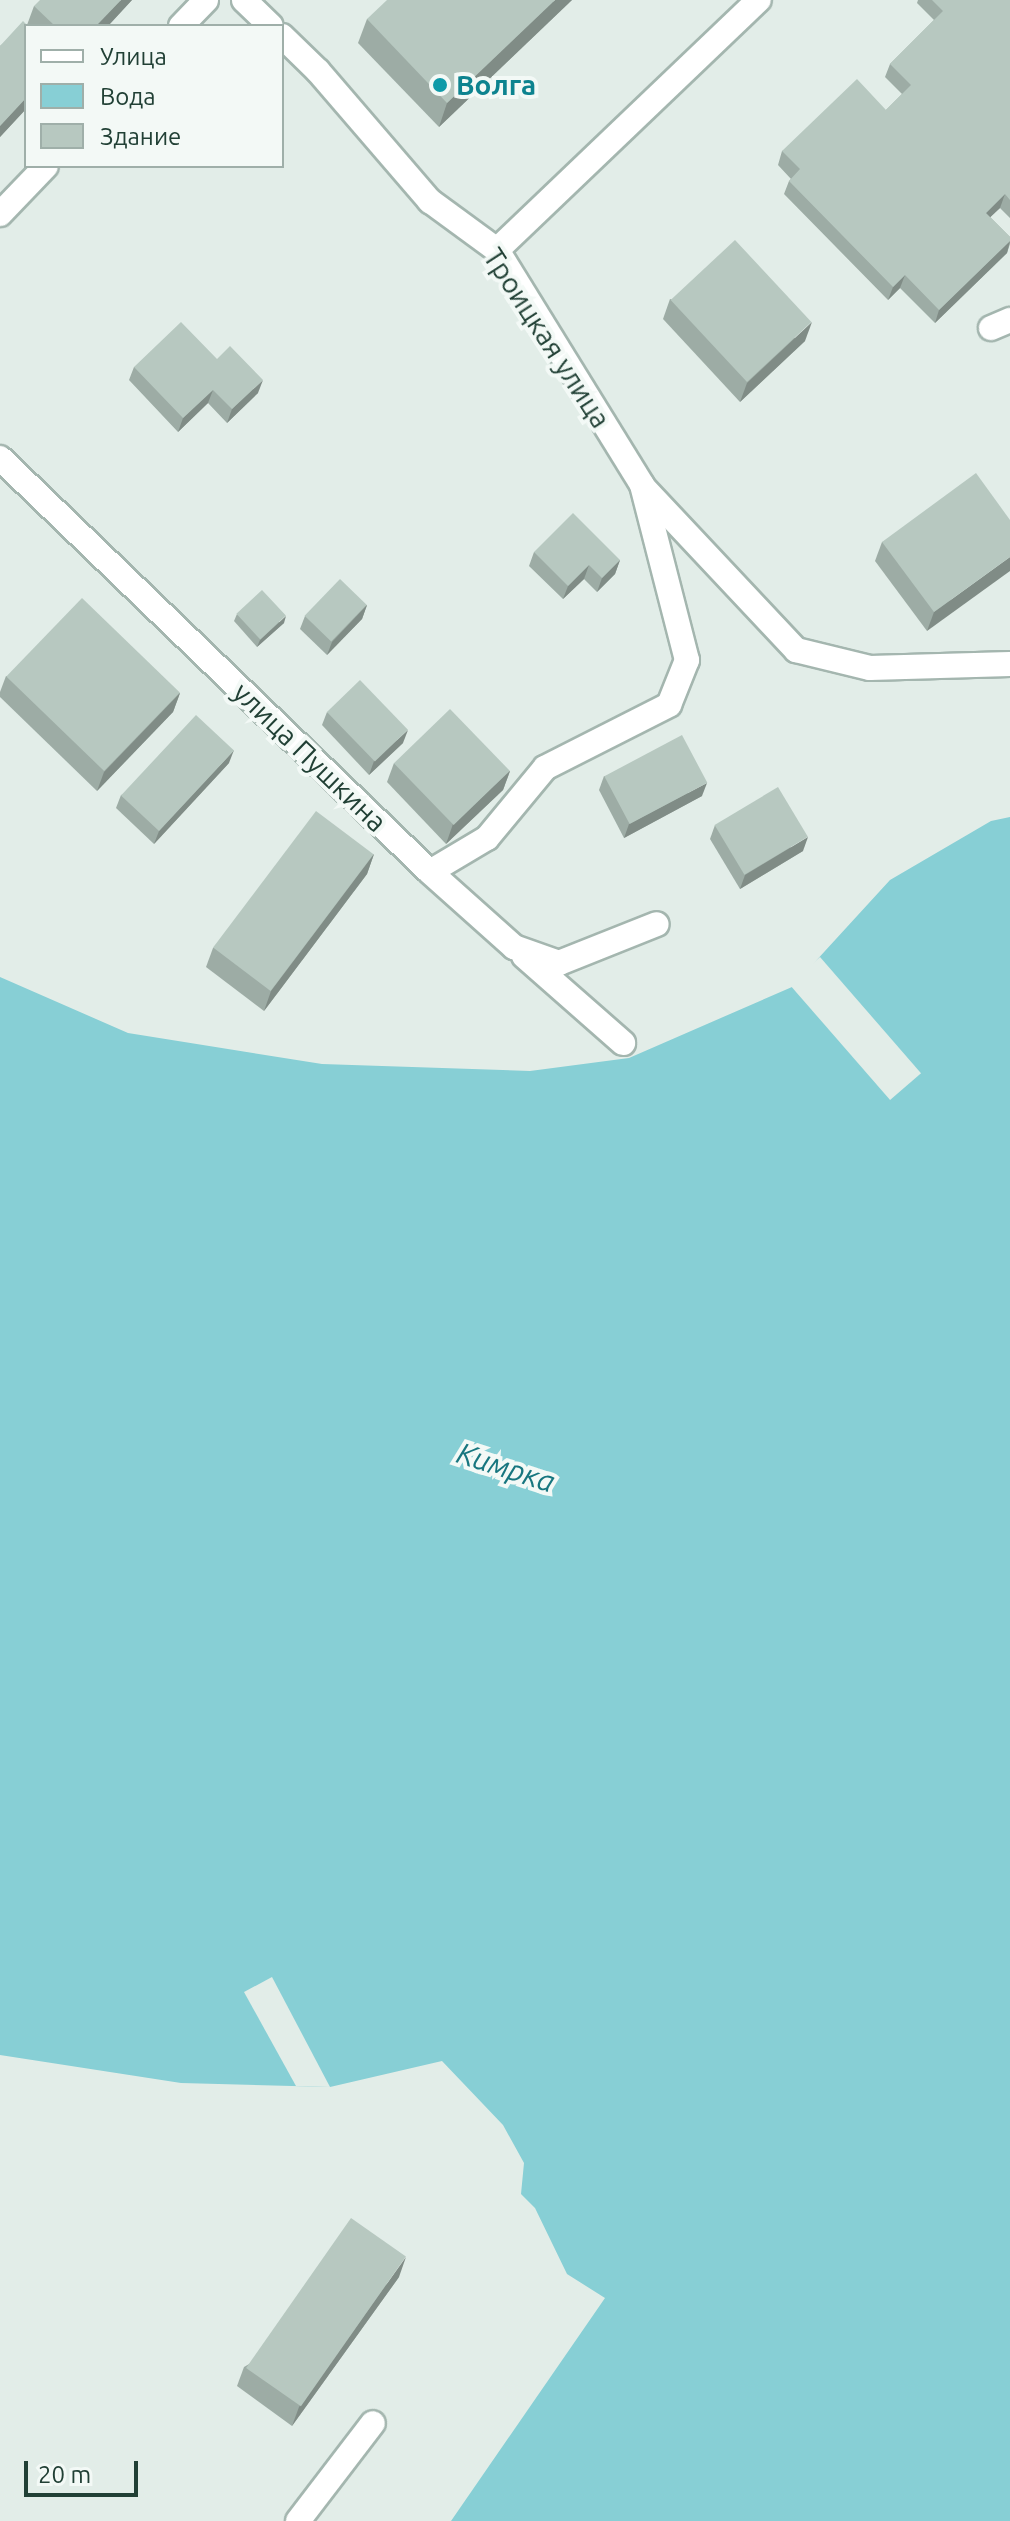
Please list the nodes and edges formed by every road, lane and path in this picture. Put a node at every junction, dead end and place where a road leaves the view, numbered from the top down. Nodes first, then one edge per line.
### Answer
1 (206, 0) edge
2 (244, 0) edge
3 (759, 0) edge
4 (183, 24) edge
5 (269, 24) edge
6 (284, 38) edge
7 (44, 168) edge
8 (0, 214) edge
9 (497, 250) junction
10 (0, 458) edge
11 (642, 485) junction
12 (1010, 664) edge
13 (430, 872) junction
14 (657, 924) dead end
15 (514, 947) junction
16 (623, 1043) dead end
17 (373, 2423) dead end
18 (298, 2521) edge

1 - 4 street
2 - 5 street
3 - 9 street
6 - 9 street, Троицкая улица
7 - 8 street
9 - 11 street, Троицкая улица
10 - 13 street, улица Пушкина
11 - 12 street
11 - 13 street, Троицкая улица
13 - 15 street, улица Пушкина
14 - 15 street, улица Пушкина
15 - 16 street
17 - 18 street

